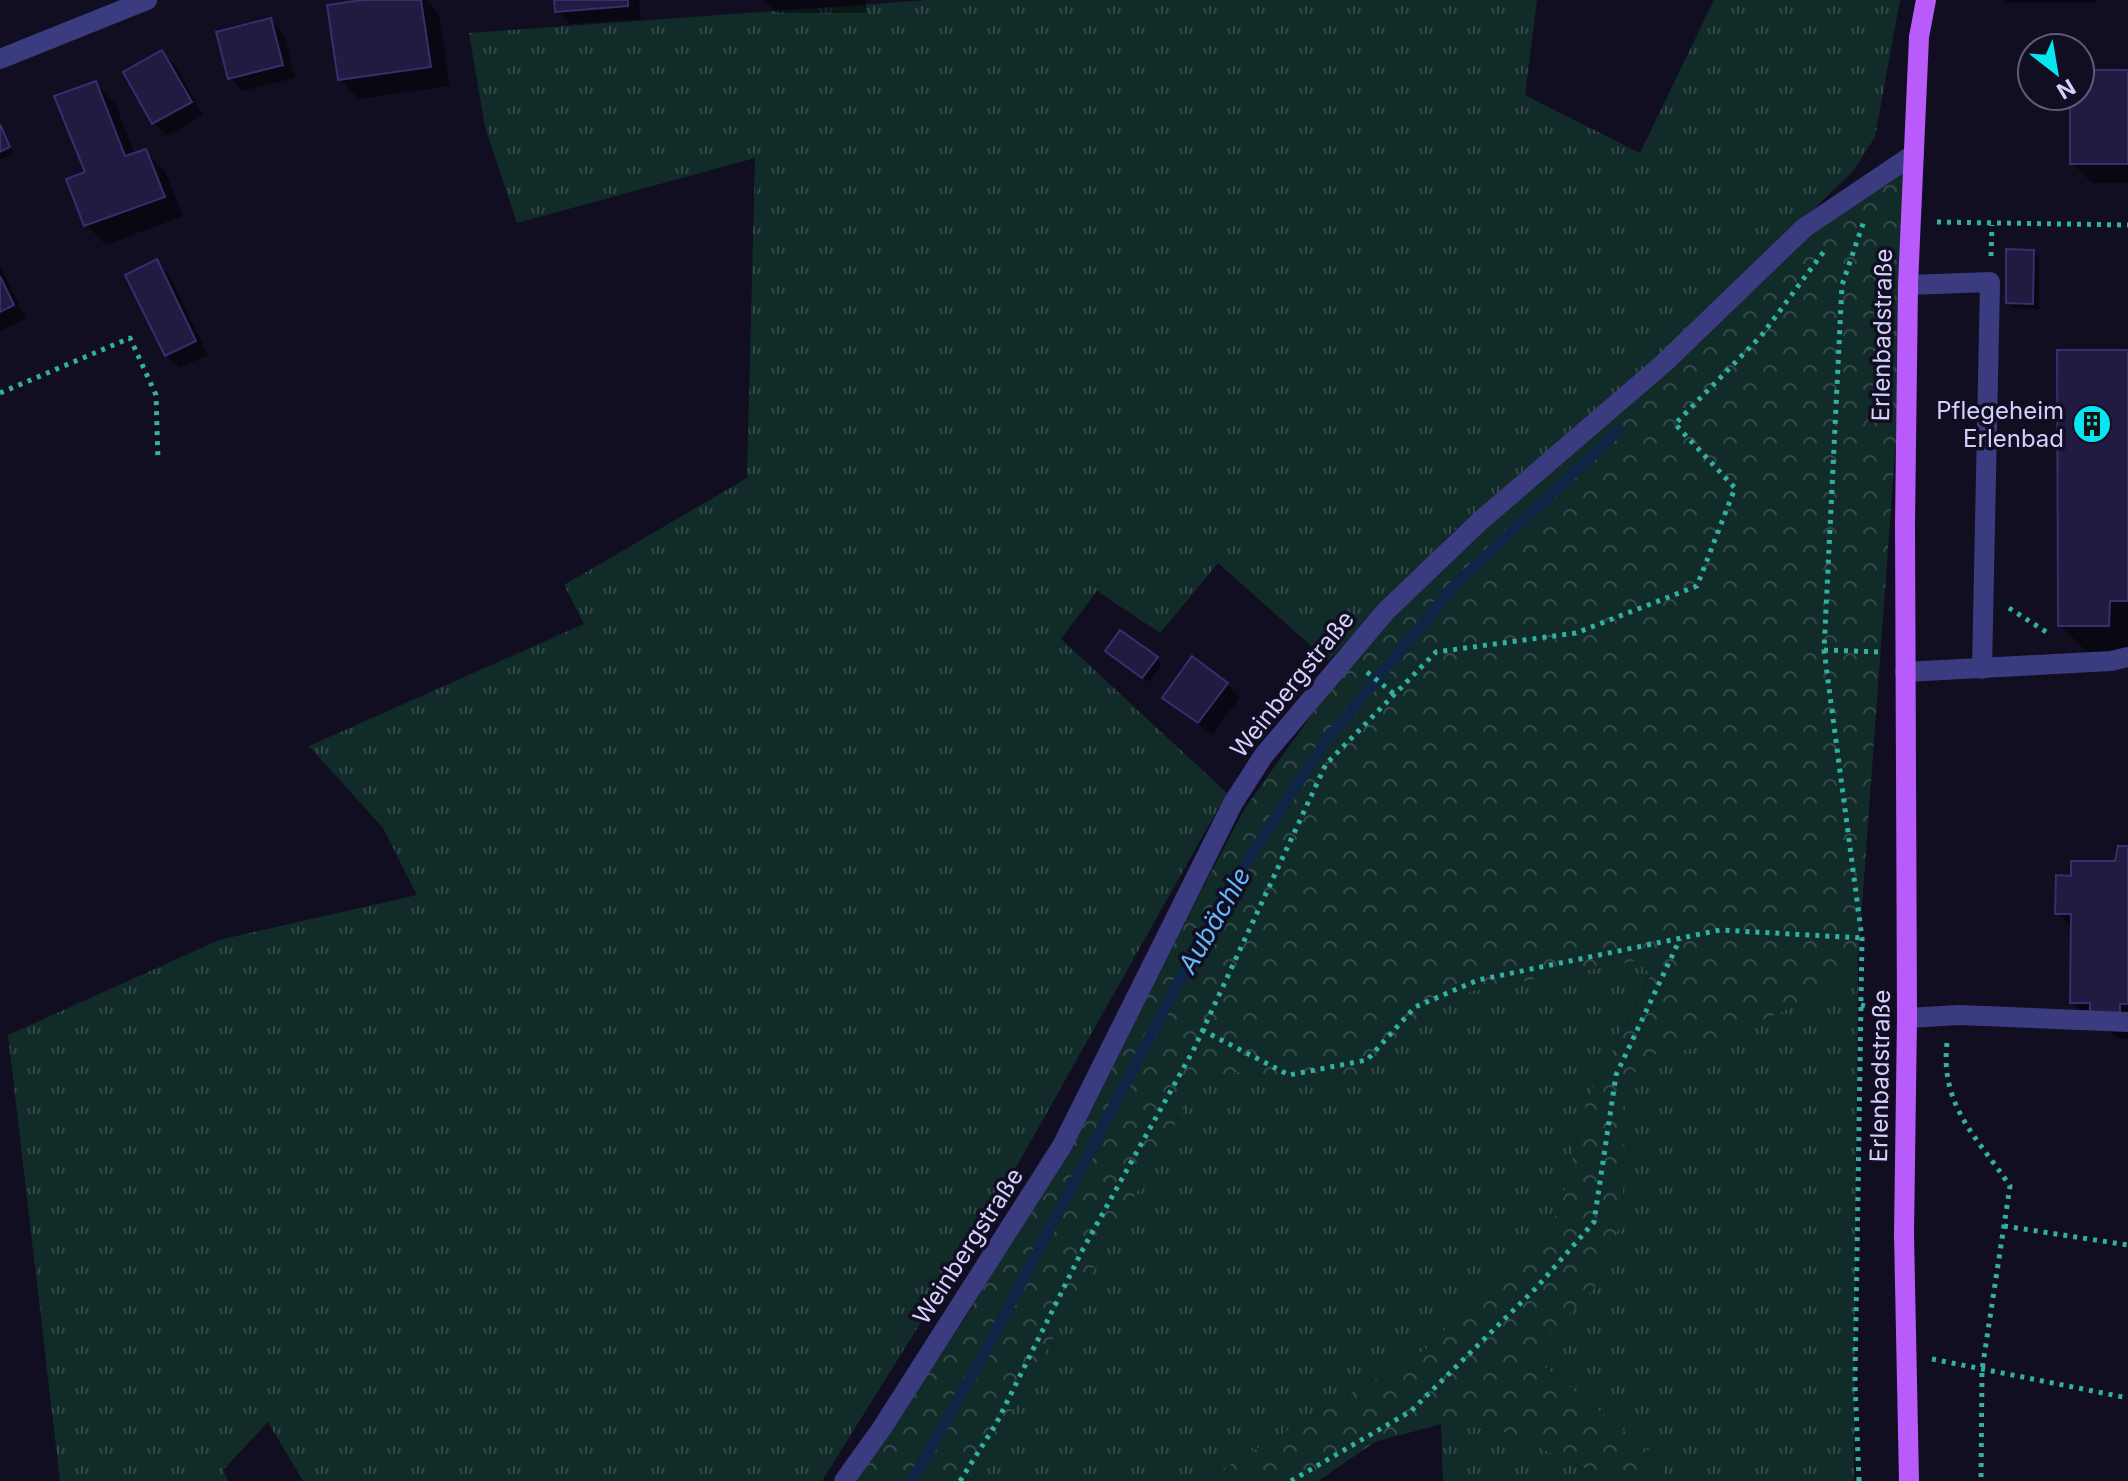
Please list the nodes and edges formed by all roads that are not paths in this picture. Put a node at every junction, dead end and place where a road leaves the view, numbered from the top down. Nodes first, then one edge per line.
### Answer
1 (147, 0) edge
2 (1926, 0) edge
3 (0, 59) edge
4 (1914, 154) junction
5 (1908, 285) junction
6 (2128, 657) edge
7 (1906, 662) junction
8 (1982, 669) junction
9 (1907, 1018) junction
10 (2128, 1022) edge
11 (844, 1481) edge
12 (1909, 1481) edge

1 - 3 street
2 - 4 main road, Erlenbadstraße
4 - 5 main road, Erlenbadstraße
4 - 11 street, Weinbergstraße
5 - 7 main road, Erlenbadstraße
5 - 8 street
6 - 8 street
7 - 8 street
7 - 9 main road, Erlenbadstraße
9 - 10 street
9 - 12 main road, Erlenbadstraße

